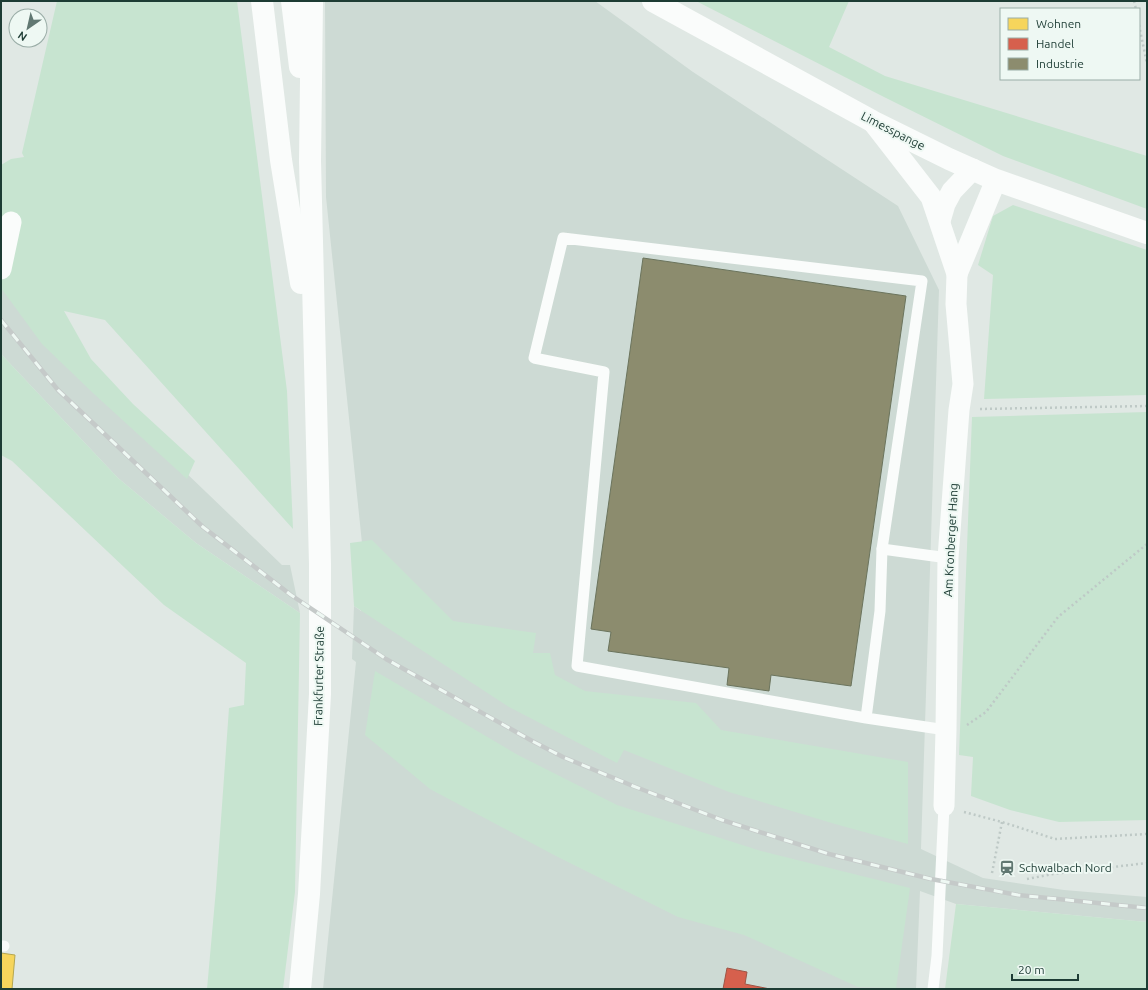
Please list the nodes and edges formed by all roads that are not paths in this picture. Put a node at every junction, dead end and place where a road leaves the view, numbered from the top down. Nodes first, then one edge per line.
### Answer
1 (262, 1) edge
2 (292, 1) edge
3 (312, 1) edge
4 (653, 1) edge
5 (872, 121) junction
6 (310, 162) junction
7 (973, 169) junction
8 (996, 180) junction
9 (940, 221) junction
10 (11, 222) dead end
11 (1147, 233) edge
12 (1, 269) edge
13 (957, 274) junction
14 (314, 362) junction
15 (882, 549) junction
16 (948, 558) junction
17 (866, 718) junction
18 (946, 730) junction
19 (944, 806) joint
20 (300, 989) edge
21 (933, 989) edge

1 - 14 main road
2 - 6 main road
3 - 6 main road
4 - 5 main road, Limesspange
5 - 7 main road, Limesspange
5 - 9 street, Am Kronberger Hang
6 - 14 main road
7 - 8 main road, Limesspange
7 - 9 street
8 - 11 main road, Limesspange
8 - 13 street, Am Kronberger Hang
9 - 13 street, Am Kronberger Hang
10 - 12 street
13 - 16 street, Am Kronberger Hang
14 - 20 main road, Frankfurter Straße
15 - 16 lane
15 - 17 lane
15 - 17 lane
16 - 18 street, Am Kronberger Hang
17 - 18 lane
18 - 19 street, Am Kronberger Hang
19 - 21 lane

